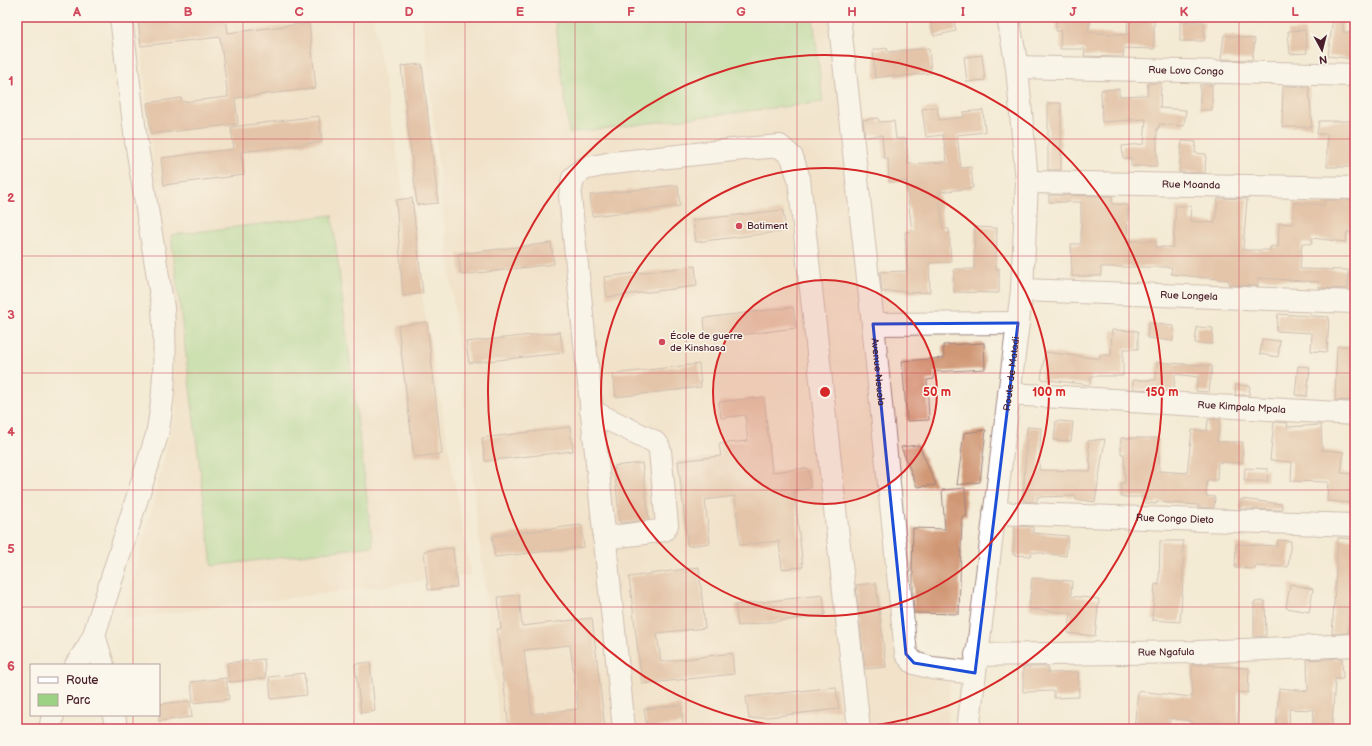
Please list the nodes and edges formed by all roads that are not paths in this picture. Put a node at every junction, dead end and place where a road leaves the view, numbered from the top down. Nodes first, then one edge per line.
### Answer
1 (121, 17) edge
2 (839, 17) edge
3 (1008, 17) edge
4 (1017, 67) junction
5 (1355, 75) edge
6 (1028, 182) junction
7 (1355, 188) edge
8 (1022, 290) junction
9 (1355, 302) edge
10 (1018, 323) junction
11 (872, 324) junction
12 (1009, 394) junction
13 (591, 411) junction
14 (1355, 414) edge
15 (994, 513) junction
16 (1355, 525) edge
17 (604, 538) junction
18 (94, 635) junction
19 (1355, 645) edge
20 (77, 664) edge
21 (103, 664) edge
22 (975, 664) junction
23 (53, 716) edge
24 (114, 716) edge
25 (50, 729) edge
26 (116, 729) edge
27 (624, 729) edge
28 (858, 729) edge
29 (968, 729) edge

1 - 18 street
2 - 11 street, Avenue Nsuala
3 - 4 street, Route de Matadi
4 - 5 street, Rue Lovo Congo
4 - 6 street, Route de Matadi
6 - 7 street, Rue Moanda
6 - 8 street, Route de Matadi
8 - 9 street, Rue Longela
8 - 10 street, Route de Matadi
10 - 11 street
10 - 12 street, Route de Matadi
11 - 22 street, Avenue Nsuala
12 - 14 street, Rue Kimpala Mpala
12 - 15 street, Route de Matadi
13 - 17 street
13 - 17 street
13 - 28 street
15 - 16 street, Rue Congo Dieto
15 - 22 street, Route de Matadi
17 - 27 street
18 - 20 street
18 - 21 street
19 - 22 street, Rue Ngafula
22 - 29 street, Route de Matadi
23 - 25 street
24 - 26 street

